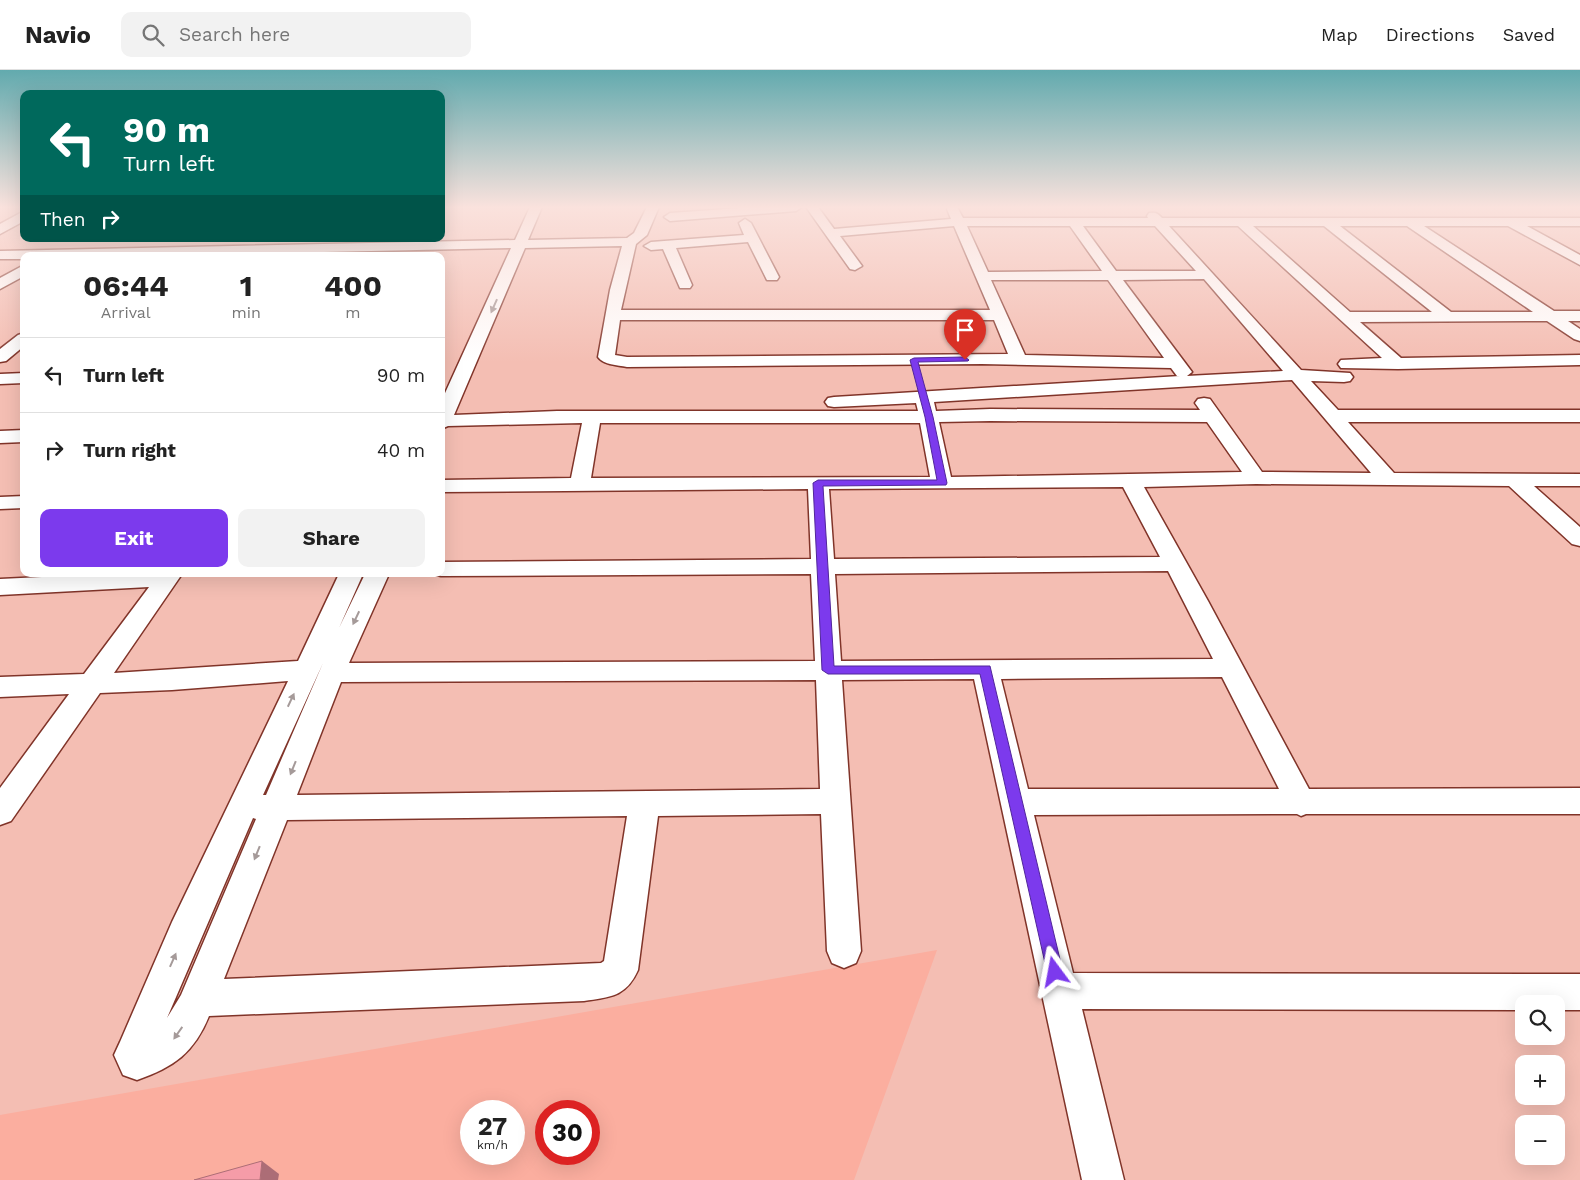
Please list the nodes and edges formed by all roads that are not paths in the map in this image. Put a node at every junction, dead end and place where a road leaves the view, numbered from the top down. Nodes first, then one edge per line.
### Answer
1 (505, 259) edge
2 (507, 259) edge
3 (625, 259) edge
4 (674, 259) edge
5 (763, 259) edge
6 (850, 259) edge
7 (974, 259) edge
8 (1100, 259) edge
9 (1193, 259) edge
10 (1282, 259) edge
11 (1374, 259) edge
12 (1465, 259) edge
13 (855, 266) dead end
14 (20, 272) edge
15 (1208, 275) junction
16 (981, 276) junction
17 (1112, 276) junction
18 (772, 277) dead end
19 (0, 285) edge
20 (685, 285) dead end
21 (613, 314) junction
22 (997, 315) junction
23 (1550, 316) junction
24 (1580, 316) edge
25 (1346, 317) junction
26 (1448, 317) junction
27 (1580, 336) edge
28 (20, 341) edge
29 (0, 357) edge
30 (914, 360) junction
31 (1019, 360) junction
32 (1580, 360) edge
33 (1176, 363) junction
34 (1398, 364) junction
35 (1296, 375) junction
36 (445, 376) dead end
37 (20, 378) edge
38 (0, 379) edge
39 (1188, 380) junction
40 (924, 396) junction
41 (445, 414) edge
42 (1213, 416) junction
43 (1333, 416) junction
44 (1580, 416) edge
45 (592, 417) junction
46 (622, 417) junction
47 (929, 417) junction
48 (445, 422) edge
49 (20, 436) edge
50 (0, 437) edge
51 (1256, 478) junction
52 (1389, 480) junction
53 (1515, 480) junction
54 (1580, 480) edge
55 (1131, 482) junction
56 (818, 483) junction
57 (942, 483) junction
58 (580, 484) junction
59 (445, 486) edge
60 (20, 502) edge
61 (0, 503) edge
62 (1580, 539) edge
63 (1176, 564) junction
64 (823, 566) junction
65 (445, 569) edge
66 (153, 577) edge
67 (167, 577) edge
68 (350, 577) edge
69 (375, 577) edge
70 (0, 587) edge
71 (1231, 668) junction
72 (985, 669) junction
73 (828, 670) junction
74 (319, 671) junction
75 (91, 684) junction
76 (0, 687) edge
77 (835, 801) junction
78 (1580, 801) edge
79 (1016, 802) junction
80 (644, 803) junction
81 (1301, 803) junction
82 (241, 808) junction
83 (276, 808) junction
84 (0, 812) edge
85 (844, 951) dead end
86 (1059, 991) junction
87 (1580, 992) edge
88 (198, 998) junction
89 (1103, 1180) edge

1 - 36 street
2 -> 41 street
3 - 21 street
4 - 20 street
5 - 18 street
6 - 13 street
7 - 16 street
8 - 17 street
9 - 15 street
10 - 25 street
11 - 26 street
12 - 23 street
14 - 19 street
15 - 17 street
15 - 35 street
16 - 17 street
16 - 22 street
17 - 33 street
21 - 22 street
21 - 30 street
22 - 31 street
23 - 24 street
23 - 26 street
23 - 27 street
25 - 26 street
25 - 34 street
28 - 29 street
30 - 31 street
30 - 40 street
31 - 33 street
32 - 34 street
33 - 39 street
34 - 35 street
35 - 39 street
35 - 43 street
37 - 38 street
39 - 40 street
39 - 42 street
40 - 46 street
40 - 47 street
42 - 47 street
42 - 51 street
43 - 44 street
43 - 52 street
45 - 46 street
45 - 48 street
45 - 58 street
46 - 47 street
47 - 57 street
49 - 50 street
51 - 52 street
51 - 55 street
52 - 53 street
53 - 54 street
53 - 62 street
55 - 57 street
55 - 63 street
56 - 57 street
56 - 58 street
56 - 64 street
58 - 59 street
60 - 61 street
63 - 64 street
63 - 71 street
64 - 65 street
64 - 73 street
66 - 70 street
67 - 75 street
68 - 74 street
69 -> 74 street
71 - 72 street
71 - 81 street
72 - 73 street
72 - 79 street
73 - 74 street
73 - 77 street
74 - 75 street
82 -> 74 street
74 -> 83 street
75 - 76 street
75 - 84 street
77 - 80 street
77 - 85 street
78 - 81 street
79 - 81 street
79 - 86 street
80 - 83 street
80 - 88 street
82 - 83 street
88 -> 82 street
83 -> 88 street
86 - 87 street
86 - 89 street

